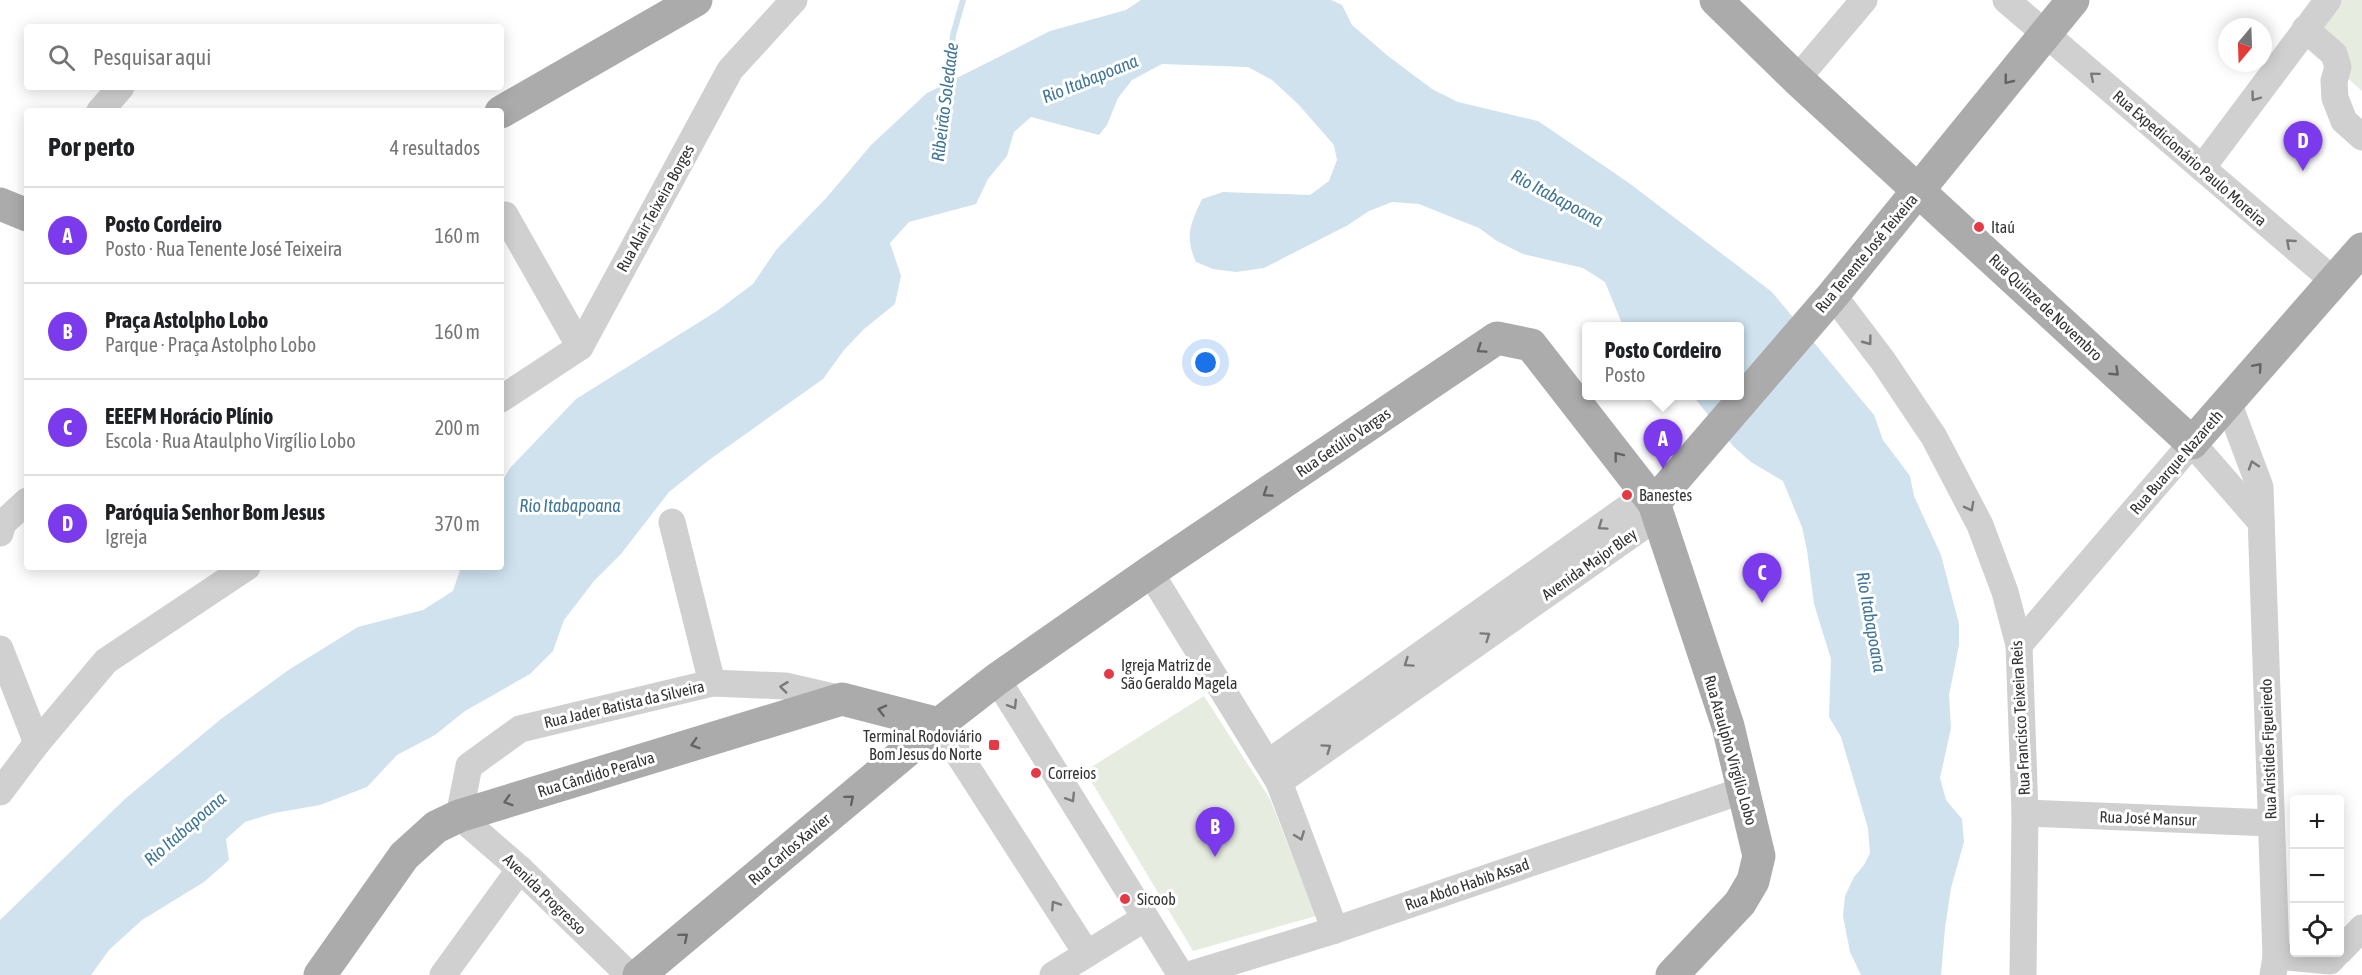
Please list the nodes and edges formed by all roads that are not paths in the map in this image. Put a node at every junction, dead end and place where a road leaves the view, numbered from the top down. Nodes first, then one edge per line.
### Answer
1 (696, 0) edge
2 (794, 0) edge
3 (1864, 0) edge
4 (2006, 0) edge
5 (2073, 0) edge
6 (2328, 0) edge
7 (1725, 3) edge
8 (2305, 29) junction
9 (2045, 34) junction
10 (1797, 79) junction
11 (118, 90) edge
12 (103, 108) edge
13 (504, 110) edge
14 (2362, 137) edge
15 (2202, 168) junction
16 (1919, 189) junction
17 (504, 216) edge
18 (2362, 249) edge
19 (2334, 281) junction
20 (1823, 306) junction
21 (580, 347) junction
22 (504, 397) edge
23 (1744, 397) edge
24 (1741, 400) edge
25 (2228, 402) junction
26 (2192, 443) junction
27 (1654, 503) junction
28 (24, 504) edge
29 (672, 522) dead end
30 (2261, 522) junction
31 (0, 533) edge
32 (242, 570) edge
33 (1150, 572) junction
34 (2019, 645) junction
35 (0, 649) edge
36 (997, 679) junction
37 (712, 683) junction
38 (842, 699) junction
39 (939, 724) junction
40 (37, 743) junction
41 (1273, 772) junction
42 (1744, 789) junction
43 (0, 792) edge
44 (2025, 813) junction
45 (459, 816) junction
46 (2271, 823) junction
47 (520, 870) junction
48 (1145, 918) junction
49 (2362, 928) edge
50 (1335, 930) junction
51 (2344, 947) edge
52 (1087, 954) junction
53 (2334, 957) edge
54 (2275, 966) edge
55 (320, 975) edge
56 (443, 975) edge
57 (629, 975) edge
58 (639, 975) edge
59 (1053, 975) edge
60 (1181, 975) edge
61 (1189, 975) edge
62 (1672, 975) edge
63 (2023, 975) edge

1 - 13 main road
2 - 21 street, Rua Alair Teixeira Borges
3 - 10 street
4 - 9 street, Rua Expedicionário Paulo Moreira
5 - 9 main road, Rua Tenente José Teixeira
6 - 8 street
7 - 10 main road, Rua Quinze de Novembro
8 - 14 street
8 -> 15 street
15 -> 9 street, Rua Expedicionário Paulo Moreira
9 -> 16 main road, Rua Tenente José Teixeira
10 - 16 main road, Rua Quinze de Novembro
11 - 12 street
19 -> 15 street, Rua Expedicionário Paulo Moreira
16 - 20 main road, Rua Tenente José Teixeira
16 -> 26 main road, Rua Quinze de Novembro
17 - 21 street
18 - 19 main road, Rua Buarque Nazareth
25 -> 19 main road, Rua Buarque Nazareth
20 - 23 main road, Rua Tenente José Teixeira
20 -> 34 street, Rua Francisco Teixeira Reis
21 - 22 street, Rua Alair Teixeira Borges
24 - 27 main road, Rua Tenente José Teixeira
25 - 26 main road, Rua Buarque Nazareth
30 -> 25 street, Rua Aristides Figueiredo
26 - 30 street
26 - 34 street, Rua Buarque Nazareth
27 -> 33 main road, Rua Getúlio Vargas
27 - 41 street, Avenida Major Bley
27 - 42 main road, Rua Ataulpho Virgílio Lobo
28 - 31 street
29 - 37 street
30 - 46 street, Rua Aristides Figueiredo
32 - 40 street
33 - 36 main road, Rua Getúlio Vargas
33 - 41 street
34 - 44 street, Rua Francisco Teixeira Reis
35 - 40 street
36 - 39 main road, Rua Carlos Xavier
36 -> 48 street
38 -> 37 street, Rua Jader Batista da Silveira
37 - 45 street, Rua Jader Batista da Silveira
39 -> 38 main road
38 -> 45 main road, Rua Cândido Peralva
52 -> 39 street
58 -> 39 main road, Rua Carlos Xavier
40 - 43 street
41 -> 50 street
42 - 50 street, Rua Abdo Habib Assad
42 - 62 main road, Rua Ataulpho Virgílio Lobo
44 - 46 street, Rua José Mansur
44 - 63 street, Rua Francisco Teixeira Reis
45 - 47 street, Avenida Progresso
45 - 55 main road, Rua Cândido Peralva
46 - 54 street, Rua Aristides Figueiredo
47 - 56 street
47 - 57 street, Avenida Progresso
48 - 52 street
48 - 60 street
49 - 51 street
50 - 61 street, Rua Abdo Habib Assad
52 - 59 street
53 - 54 street

